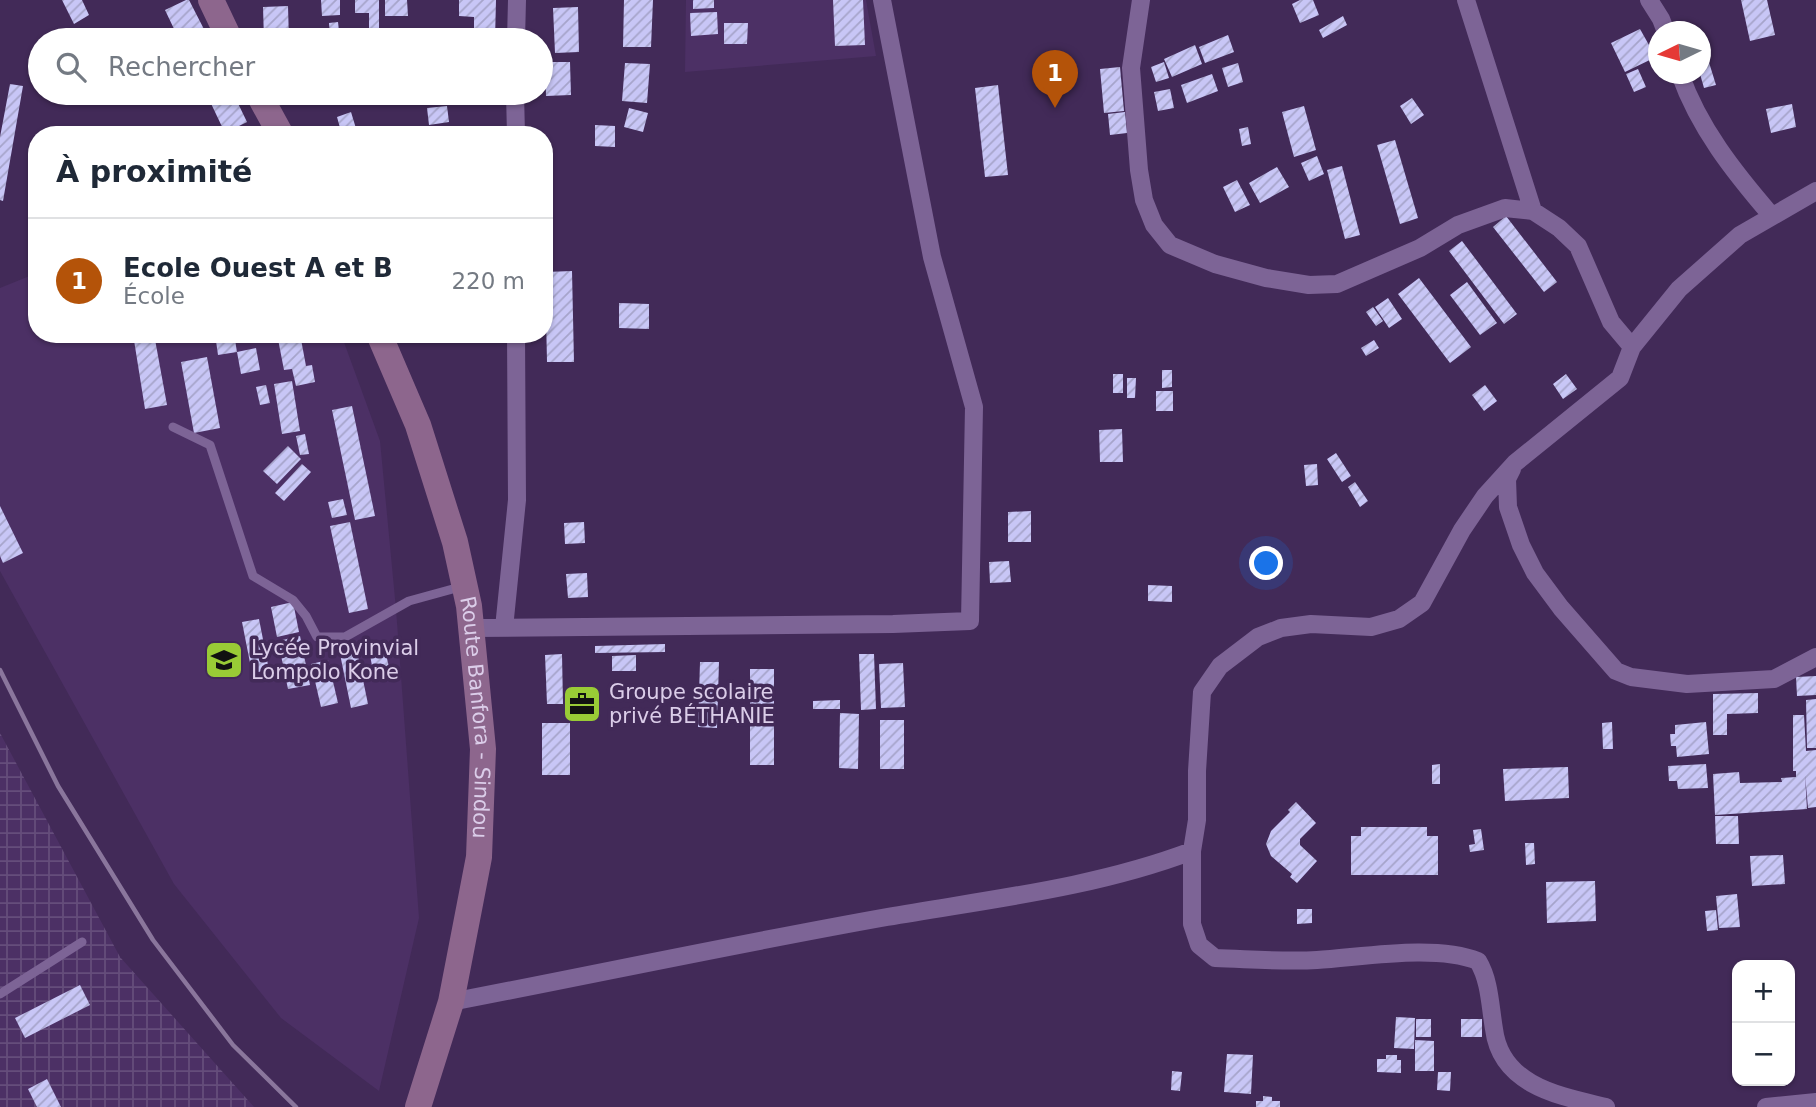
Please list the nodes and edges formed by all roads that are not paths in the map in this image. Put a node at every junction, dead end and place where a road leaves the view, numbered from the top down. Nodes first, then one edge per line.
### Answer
1 (517, 0) edge
2 (882, 0) edge
3 (1141, 0) edge
4 (1466, 0) edge
5 (1649, 0) edge
6 (1660, 21) edge
7 (516, 28) edge
8 (1684, 84) edge
9 (265, 105) edge
10 (515, 105) edge
11 (276, 126) edge
12 (516, 126) edge
13 (1816, 191) edge
14 (1533, 211) junction
15 (1771, 215) junction
16 (383, 343) edge
17 (516, 343) edge
18 (1632, 347) junction
19 (173, 427) dead end
20 (1515, 463) junction
21 (466, 586) junction
22 (471, 628) junction
23 (504, 628) junction
24 (1816, 657) edge
25 (1192, 851) junction
26 (82, 942) dead end
27 (0, 994) edge
28 (451, 1002) junction
29 (1816, 1102) edge
30 (418, 1107) edge
31 (1606, 1107) edge
32 (1766, 1107) edge

1 - 7 street
2 - 23 street
3 - 14 street
4 - 14 street
5 - 6 street
8 - 15 street
9 - 11 main road
10 - 12 street
13 - 15 street
14 - 18 street
15 - 18 street
16 - 21 main road, Route Banfora - Sindou
17 - 23 street
18 - 20 street
19 - 21 lane
20 - 24 street
20 - 25 street
21 - 22 main road, Route Banfora - Sindou
22 - 23 street
22 - 28 main road, Route Banfora - Sindou
25 - 28 street
25 - 31 street
26 - 27 lane
28 - 30 main road, Route Banfora - Sindou
29 - 32 street

